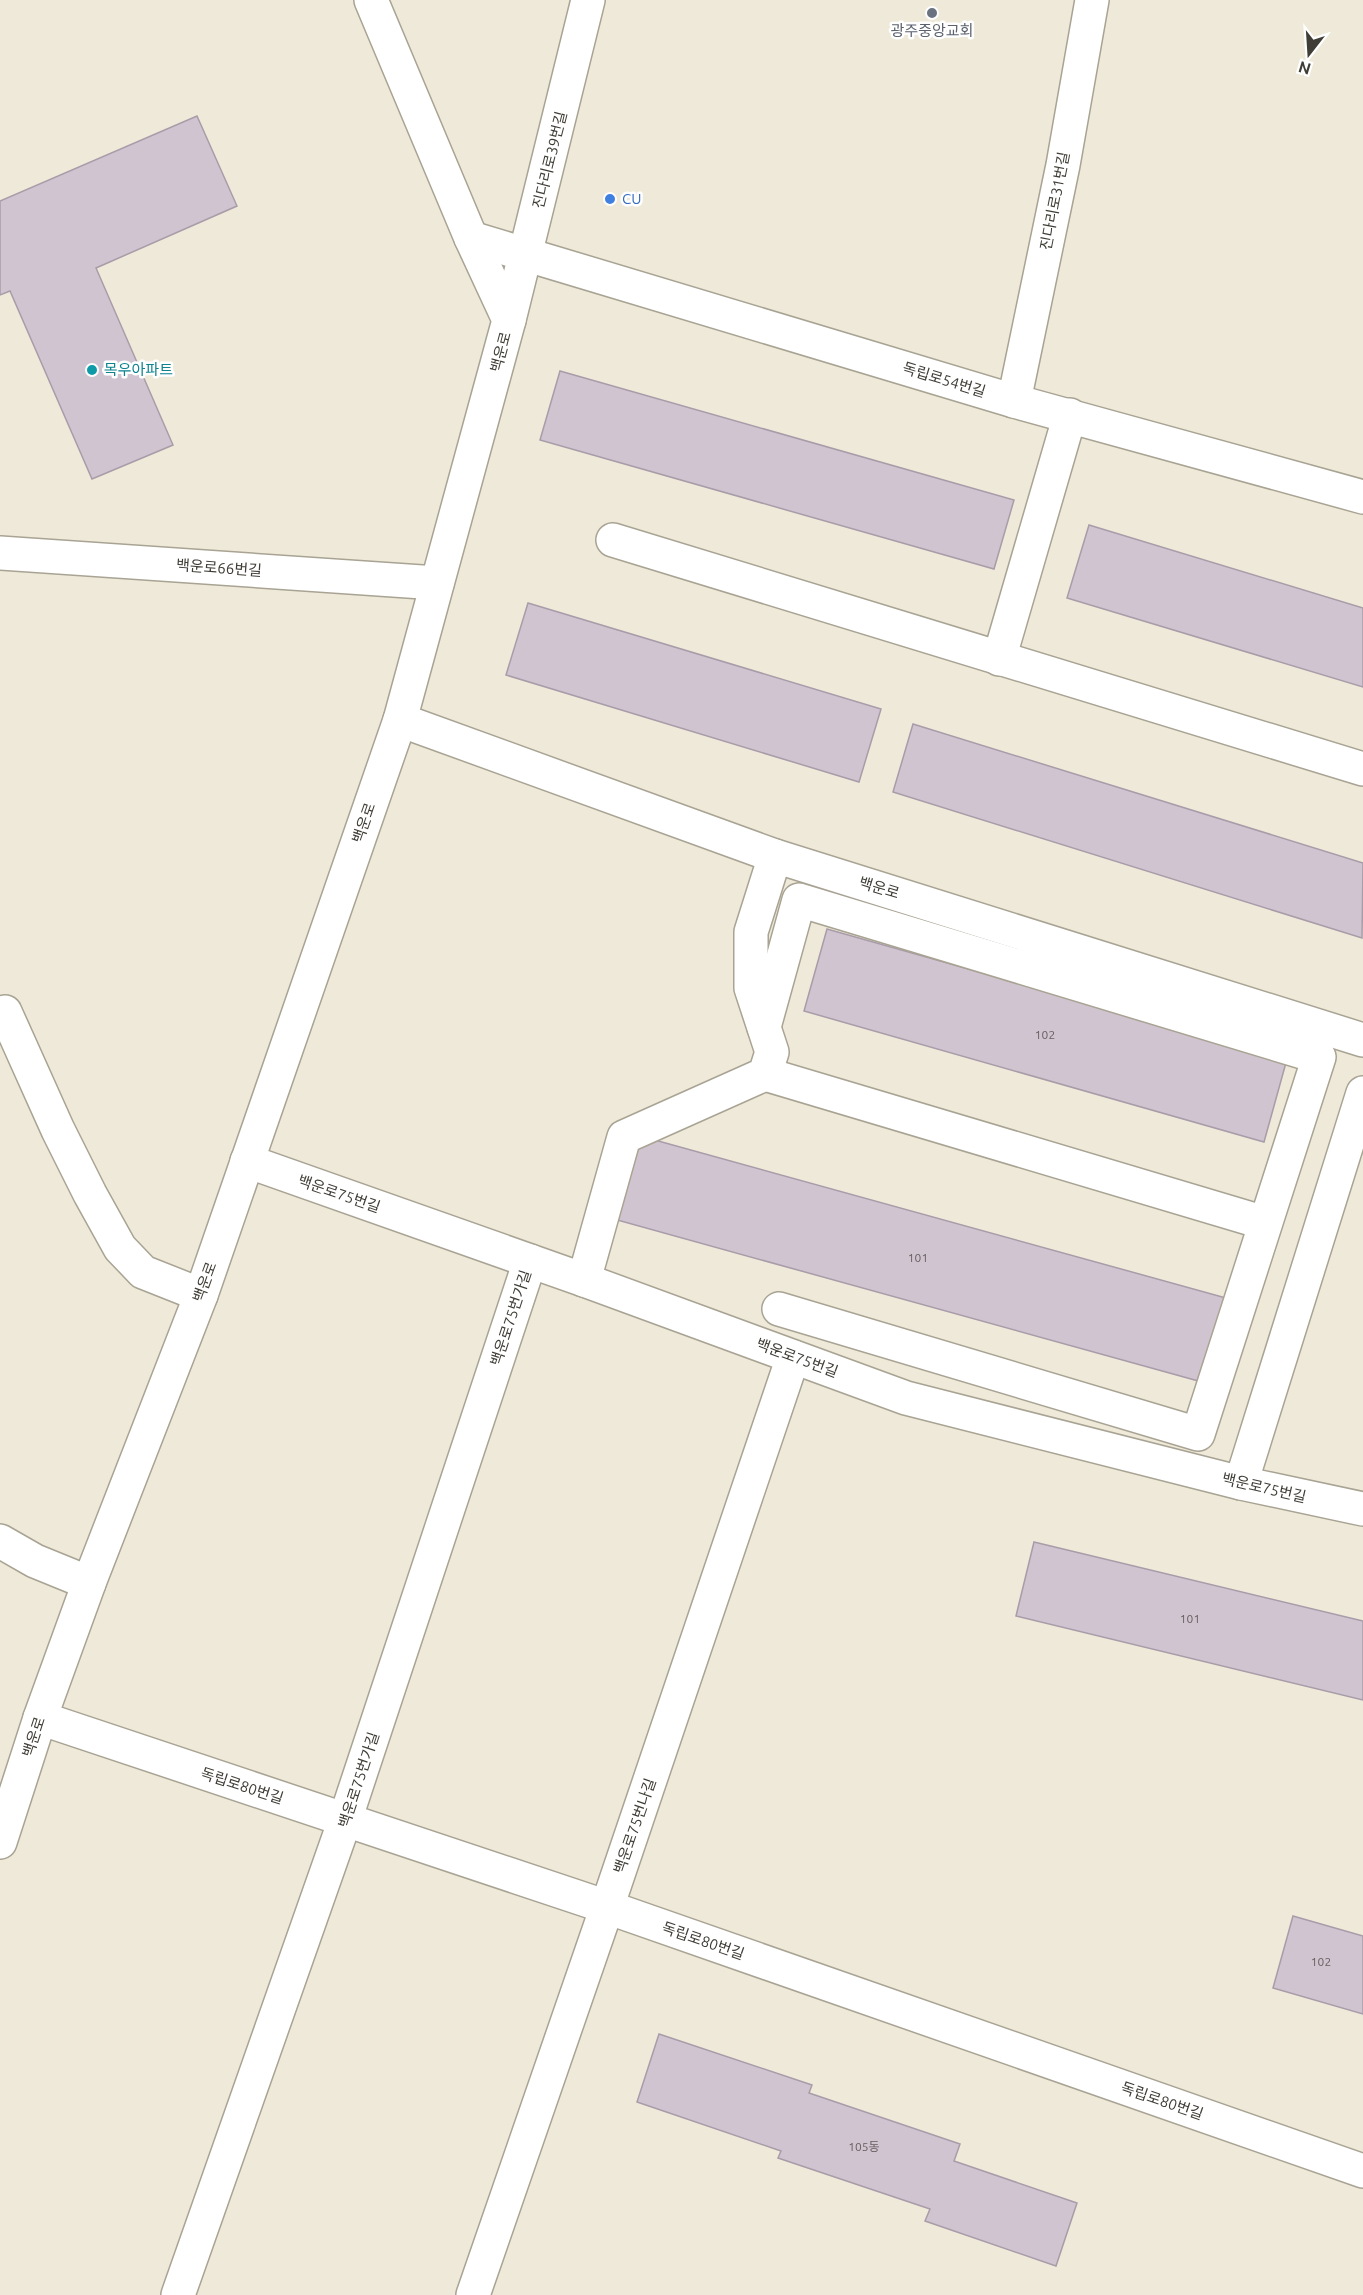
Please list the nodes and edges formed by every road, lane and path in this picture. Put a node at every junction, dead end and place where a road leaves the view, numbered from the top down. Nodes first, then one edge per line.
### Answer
1 (371, 0) edge
2 (588, 0) edge
3 (1092, 0) edge
4 (471, 238) junction
5 (527, 256) junction
6 (509, 320) junction
7 (1014, 400) junction
8 (1070, 415) junction
9 (1363, 497) edge
10 (613, 540) dead end
11 (0, 554) edge
12 (437, 584) junction
13 (999, 659) junction
14 (400, 720) junction
15 (1363, 769) edge
16 (775, 856) junction
17 (0, 1014) edge
18 (764, 1027) junction
19 (1363, 1040) edge
20 (765, 1074) junction
21 (1363, 1093) edge
22 (247, 1161) junction
23 (1265, 1223) junction
24 (530, 1261) junction
25 (584, 1280) junction
26 (201, 1295) junction
27 (778, 1309) dead end
28 (793, 1357) junction
29 (1241, 1483) junction
30 (1361, 1509) edge
31 (0, 1541) edge
32 (89, 1583) junction
33 (40, 1718) junction
34 (345, 1820) junction
35 (0, 1842) edge
36 (607, 1907) junction
37 (1363, 2171) edge
38 (178, 2295) edge
39 (473, 2295) edge

1 - 4 street, 백운로
2 - 5 street, 진다리로39번길
3 - 7 street, 진다리로31번길
4 - 5 street, 독립로54번길
4 - 6 street, 백운로
5 - 6 street, 진다리로39번길
5 - 7 street, 독립로54번길
6 - 12 street, 백운로
7 - 8 street, 독립로54번길
8 - 9 street, 독립로54번길
8 - 13 street
10 - 13 street
11 - 12 street, 백운로66번길
12 - 14 street, 백운로
13 - 15 street
14 - 16 street, 백운로
14 - 22 street, 백운로
16 - 18 street
16 - 19 street, 백운로
17 - 26 street
18 - 20 street
18 - 23 street
20 - 23 street
20 - 25 street
21 - 29 street
22 - 24 street, 백운로75번길
22 - 26 street, 백운로
23 - 27 street
24 - 25 street, 백운로75번길
24 - 34 street, 백운로75번가길
25 - 28 street, 백운로75번길
26 - 32 street, 백운로
28 - 29 street, 백운로75번길
28 - 36 street, 백운로75번나길
29 - 30 street, 백운로75번길
31 - 32 street
32 - 33 street, 백운로
33 - 34 street, 독립로80번길
33 - 35 street, 백운로
34 - 36 street, 독립로80번길
34 - 38 street, 백운로75번가길
36 - 37 street, 독립로80번길
36 - 39 street, 백운로75번나길

